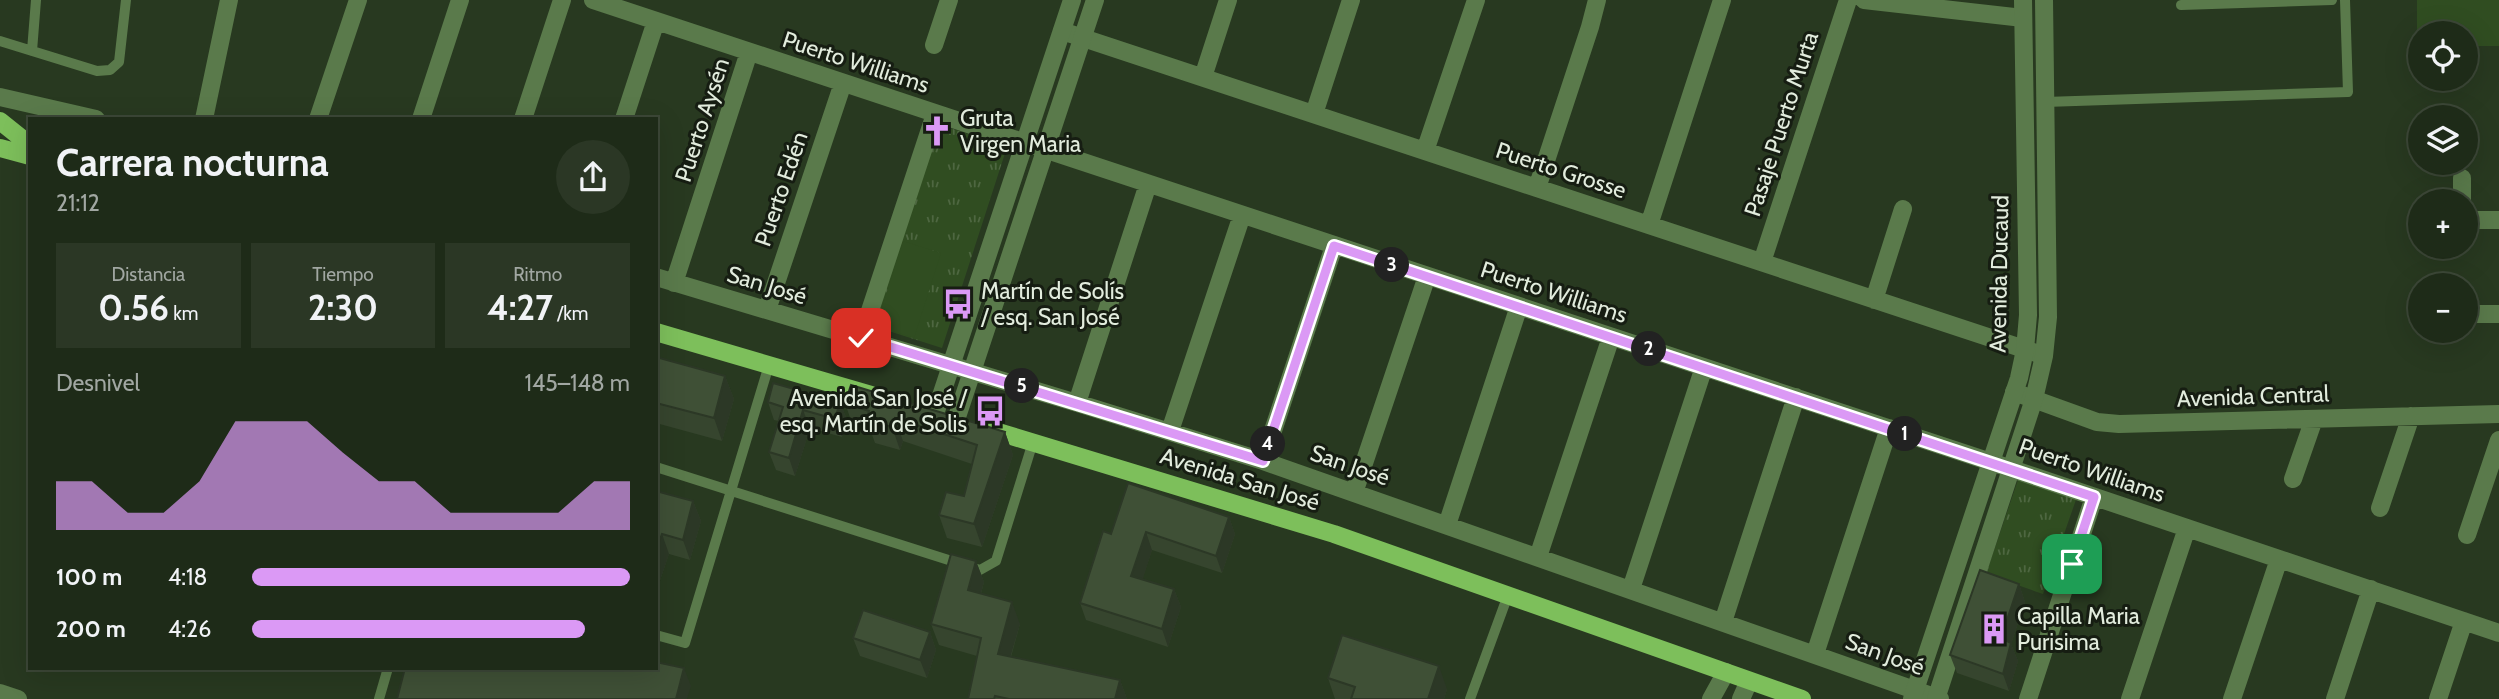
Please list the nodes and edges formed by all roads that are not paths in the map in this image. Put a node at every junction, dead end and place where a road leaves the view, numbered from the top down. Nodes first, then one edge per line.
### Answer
1 (36, 0) edge
2 (126, 0) edge
3 (229, 0) edge
4 (358, 0) edge
5 (460, 0) edge
6 (562, 0) edge
7 (593, 0) edge
8 (949, 0) edge
9 (1072, 0) edge
10 (1095, 0) edge
11 (1228, 0) edge
12 (1352, 0) edge
13 (1476, 0) edge
14 (1597, 0) edge
15 (1722, 0) edge
16 (1848, 0) edge
17 (1864, 0) edge
18 (2044, 0) edge
19 (2332, 0) edge
20 (2345, 0) edge
21 (2181, 5) dead end
22 (2023, 9) edge
23 (656, 21) junction
24 (1062, 30) junction
25 (1083, 37) junction
26 (0, 41) edge
27 (934, 45) dead end
28 (32, 51) junction
29 (750, 52) junction
30 (1203, 77) junction
31 (843, 83) junction
32 (0, 96) edge
33 (2045, 102) junction
34 (935, 114) junction
35 (1314, 114) junction
36 (88, 117) edge
37 (204, 117) edge
38 (319, 117) edge
39 (422, 117) edge
40 (524, 117) edge
41 (625, 117) edge
42 (0, 121) edge
43 (28, 143) edge
44 (1025, 144) junction
45 (0, 148) edge
46 (1045, 150) junction
47 (1424, 151) junction
48 (28, 155) edge
49 (2462, 178) dead end
50 (1148, 184) junction
51 (1537, 188) junction
52 (2462, 189) edge
53 (1903, 209) dead end
54 (1242, 215) junction
55 (2478, 220) edge
56 (2499, 220) edge
57 (1649, 225) junction
58 (1334, 246) junction
59 (1762, 262) junction
60 (1427, 276) junction
61 (658, 278) edge
62 (674, 283) junction
63 (1874, 300) junction
64 (1520, 306) junction
65 (766, 310) junction
66 (2478, 314) edge
67 (2499, 314) edge
68 (658, 333) edge
69 (1611, 337) junction
70 (861, 338) junction
71 (2025, 350) junction
72 (2044, 356) junction
73 (769, 365) junction
74 (952, 365) junction
75 (1704, 367) junction
76 (972, 371) junction
77 (2014, 392) junction
78 (1796, 397) junction
79 (884, 399) edge
80 (2034, 399) junction
81 (1077, 403) junction
82 (929, 412) joint
83 (2499, 414) edge
84 (2411, 416) junction
85 (2314, 419) junction
86 (956, 420) junction
87 (1889, 428) junction
88 (1170, 431) junction
89 (2499, 440) edge
90 (1032, 442) junction
91 (1263, 461) junction
92 (1991, 462) junction
93 (658, 468) edge
94 (2012, 469) junction
95 (2293, 479) dead end
96 (731, 491) junction
97 (1354, 493) junction
98 (2094, 497) junction
99 (2380, 508) dead end
100 (1447, 525) junction
101 (2187, 528) junction
102 (2467, 535) dead end
103 (1538, 557) junction
104 (2279, 559) junction
105 (1631, 589) junction
106 (2371, 589) junction
107 (1508, 595) junction
108 (2464, 621) junction
109 (1723, 622) junction
110 (2499, 633) edge
111 (658, 636) edge
112 (1815, 654) junction
113 (387, 670) edge
114 (1726, 672) junction
115 (1749, 681) junction
116 (0, 694) edge
117 (1913, 695) edge
118 (18, 699) edge
119 (379, 699) edge
120 (1471, 699) edge
121 (1711, 699) edge
122 (1741, 699) edge
123 (1802, 699) edge
124 (1938, 699) edge
125 (2028, 699) edge
126 (2130, 699) edge
127 (2232, 699) edge
128 (2335, 699) edge
129 (2438, 699) edge

1 - 28 lane
2 - 28 lane
3 - 37 street
4 - 38 street
5 - 39 street
6 - 40 street
7 - 23 street, Puerto Williams
8 - 27 street
9 - 24 street
10 - 25 street
11 - 30 street
12 - 35 street
13 - 47 street
14 - 51 street
15 - 57 street
16 - 59 street, Pasaje Puerto Murta
17 - 22 street
18 - 33 street, Avenida Ducaud
19 - 21 lane
20 - 33 lane
22 - 71 street, Avenida Ducaud
23 - 29 street, Puerto Williams
23 - 41 street
24 - 25 street, Puerto Grosse
24 - 44 street
25 - 30 street, Puerto Grosse
25 - 46 street
26 - 28 lane
29 - 31 street, Puerto Williams
29 - 62 street, Puerto Aysén
30 - 35 street, Puerto Grosse
31 - 34 street, Puerto Williams
31 - 65 street, Puerto Edén
32 - 36 street
33 - 72 street, Avenida Ducaud
34 - 44 street, Puerto Williams
34 - 70 street
35 - 47 street, Puerto Grosse
42 - 43 main road
44 - 46 street, Puerto Williams
44 - 74 street
45 - 48 main road
46 - 50 street, Puerto Williams
46 - 76 street
47 - 51 street, Puerto Grosse
49 - 52 street
50 - 54 street, Puerto Williams
50 - 81 street
51 - 57 street, Puerto Grosse
53 - 63 street
54 - 58 street, Puerto Williams
54 - 88 street
55 - 56 street
57 - 59 street, Puerto Grosse
58 - 60 street, Puerto Williams
58 - 91 street
59 - 63 street, Puerto Grosse
60 - 64 street, Puerto Williams
60 - 97 street
61 - 62 street, San José
62 - 65 street, San José
63 - 71 street, Puerto Grosse
64 - 69 street, Puerto Williams
64 - 100 street
65 - 70 street, San José
66 - 67 street
68 - 73 main road
69 - 75 street, Puerto Williams
69 - 103 street
70 - 74 street, San José
71 - 72 street, Puerto Grosse
71 - 77 street, Avenida Ducaud
72 - 80 street, Avenida Ducaud
73 - 79 main road
73 - 96 lane
74 - 76 street, San José
74 - 82 street
75 - 78 street, Puerto Williams
75 - 105 street
76 - 81 street, San José
76 - 86 street
77 - 80 street, Avenida Central
77 - 92 street, Avenida Ducaud
78 - 87 street, Puerto Williams
78 - 109 street
80 - 85 street, Avenida Central
80 - 94 street, Avenida Ducaud
81 - 88 street, San José
82 - 86 main road, Avenida San José
83 - 84 street, Avenida Central
84 - 85 street, Avenida Central
84 - 99 street
85 - 95 street
86 - 90 main road, Avenida San José
87 - 92 street, Puerto Williams
87 - 112 street
88 - 91 street, San José
89 - 102 street
90 - 96 lane
90 - 107 main road, Avenida San José
91 - 97 street, San José
92 - 94 street, Puerto Williams
92 - 117 street, Avenida Ducaud
93 - 96 lane
94 - 98 street, Puerto Williams
94 - 124 street, Avenida Ducaud
96 - 111 lane
97 - 100 street, San José
98 - 101 street, Puerto Williams
98 - 125 street
100 - 103 street, San José
101 - 104 street, Puerto Williams
101 - 126 street
103 - 105 street, San José
104 - 106 street, Puerto Williams
104 - 127 street
105 - 109 street, San José
106 - 108 street, Puerto Williams
106 - 128 street
107 - 114 main road, Avenida San José
107 - 120 lane
108 - 110 street, Puerto Williams
108 - 129 street
109 - 112 street, San José
112 - 117 street, San José
113 - 119 lane
114 - 115 main road, Avenida San José
114 - 121 street
115 - 122 street
115 - 123 main road, Avenida San José
116 - 118 street
117 - 124 street, San José

